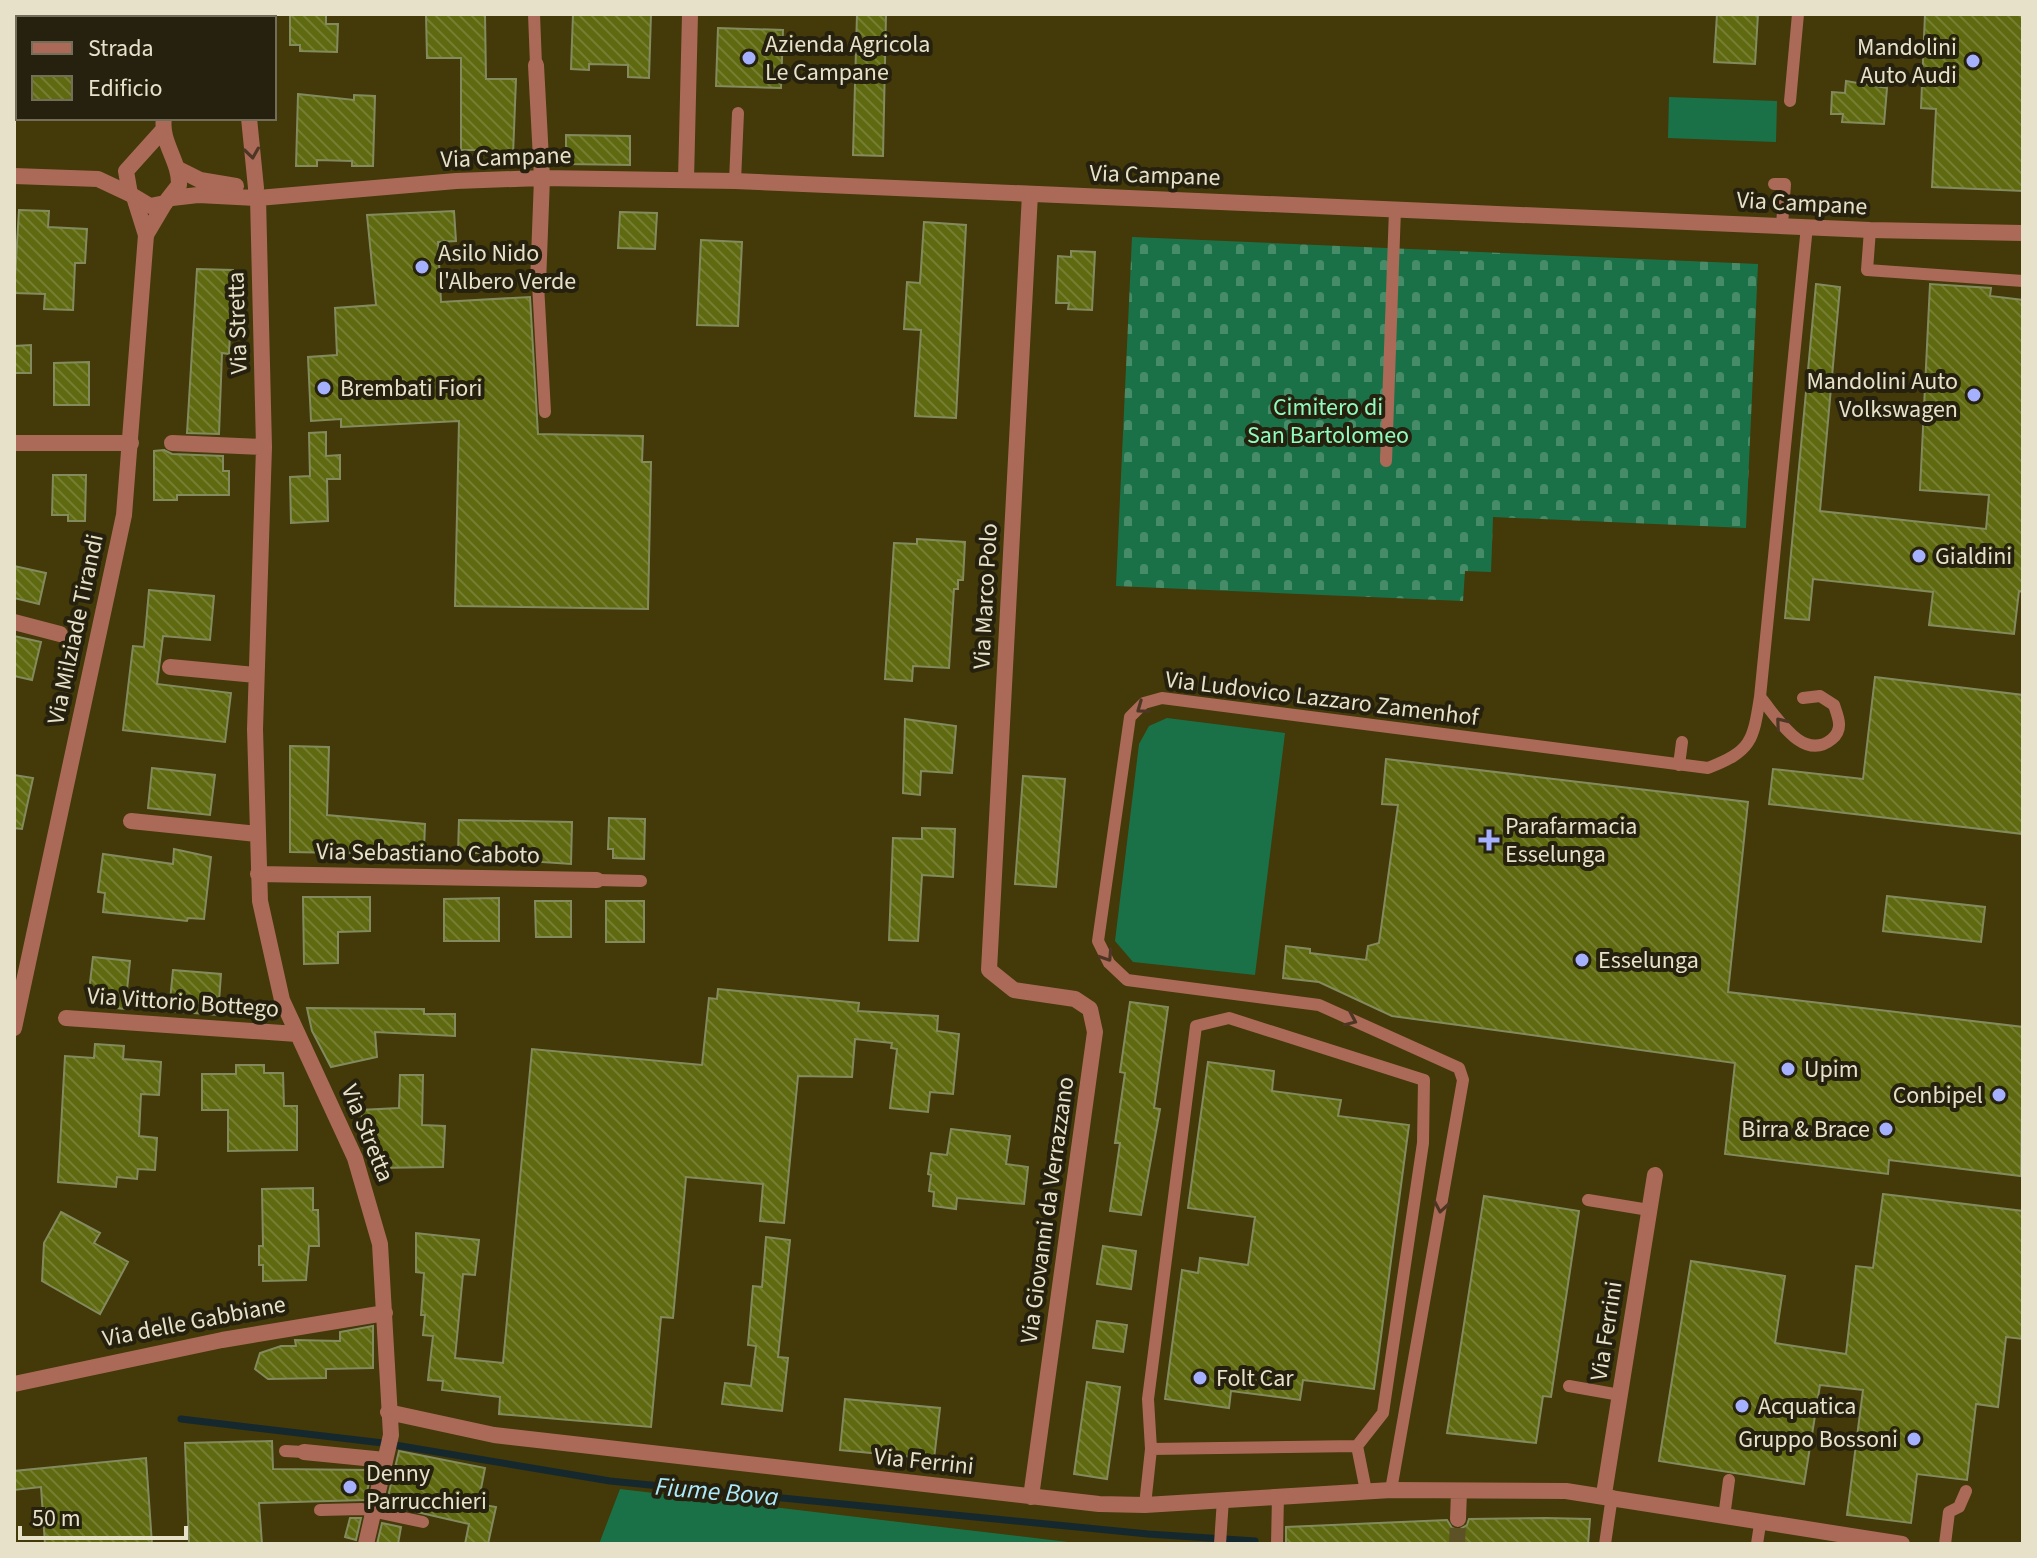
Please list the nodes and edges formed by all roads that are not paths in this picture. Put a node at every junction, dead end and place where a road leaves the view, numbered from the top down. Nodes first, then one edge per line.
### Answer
1 (534, 14) edge
2 (690, 14) edge
3 (1798, 14) edge
4 (536, 65) joint
5 (1790, 101) dead end
6 (738, 113) dead end
7 (249, 120) edge
8 (163, 125) edge
9 (132, 161) junction
10 (176, 166) junction
11 (14, 176) edge
12 (542, 178) junction
13 (98, 179) junction
14 (686, 180) junction
15 (735, 181) junction
16 (1774, 184) dead end
17 (257, 193) junction
18 (1030, 194) junction
19 (132, 197) junction
20 (168, 200) junction
21 (1395, 209) junction
22 (1782, 225) junction
23 (1807, 226) junction
24 (1870, 230) junction
25 (2022, 234) edge
26 (146, 235) junction
27 (2023, 281) edge
28 (538, 284) joint
29 (545, 412) dead end
30 (14, 443) edge
31 (131, 443) junction
32 (172, 443) dead end
33 (264, 447) junction
34 (1386, 461) dead end
35 (14, 622) edge
36 (60, 634) dead end
37 (170, 667) dead end
38 (256, 675) junction
39 (1760, 697) junction
40 (1803, 698) dead end
41 (1682, 742) dead end
42 (1679, 765) junction
43 (131, 821) dead end
44 (257, 834) junction
45 (258, 874) junction
46 (597, 880) joint
47 (641, 881) dead end
48 (1014, 990) joint
49 (16, 1007) edge
50 (66, 1018) dead end
51 (14, 1028) edge
52 (297, 1034) junction
53 (1655, 1175) dead end
54 (1588, 1200) dead end
55 (1649, 1210) junction
56 (385, 1313) junction
57 (14, 1384) edge
58 (1569, 1386) dead end
59 (1620, 1395) junction
60 (388, 1412) junction
61 (1357, 1446) junction
62 (1151, 1449) junction
63 (285, 1451) dead end
64 (304, 1452) joint
65 (385, 1460) junction
66 (1729, 1480) dead end
67 (1391, 1490) junction
68 (1366, 1491) junction
69 (1459, 1491) junction
70 (1966, 1491) dead end
71 (1608, 1495) junction
72 (1278, 1496) junction
73 (1031, 1497) junction
74 (1223, 1499) junction
75 (1145, 1505) junction
76 (320, 1510) dead end
77 (374, 1511) junction
78 (1724, 1517) junction
79 (1458, 1519) tunnel mouth
80 (423, 1522) dead end
81 (1760, 1524) junction
82 (366, 1544) edge
83 (1220, 1544) edge
84 (1277, 1544) edge
85 (1605, 1544) edge
86 (1757, 1544) edge
87 (1902, 1544) edge
88 (1945, 1544) edge

1 - 4 lane
2 - 14 street
3 - 5 lane
4 - 12 street
6 - 15 lane
7 -> 17 street, Via Stretta
8 - 9 street
8 - 10 street
9 - 10 street
9 - 13 street
9 - 19 street, Via Milziade Tirandi
10 - 17 street, Via Campane
10 - 20 street, Via Milziade Tirandi
11 - 13 street
12 - 14 street, Via Campane
12 - 17 street, Via Campane
12 - 28 street
13 - 19 street
14 - 15 street, Via Campane
15 - 18 street, Via Campane
16 - 22 lane
17 - 20 street, Via Campane
17 - 33 street, Via Stretta
18 - 21 street, Via Campane
18 - 48 street, Via Marco Polo
19 - 20 street
19 - 26 street, Via Milziade Tirandi
20 - 26 street, Via Milziade Tirandi
21 - 22 street, Via Campane
21 - 34 lane
22 - 23 street, Via Campane
23 - 24 street, Via Campane
23 - 39 lane, Via Ludovico Lazzaro Zamenhof
24 - 25 street, Via Campane
24 - 27 lane
26 - 31 street, Via Milziade Tirandi
28 - 29 lane
30 - 31 street
31 - 49 street, Via Milziade Tirandi
32 - 33 street
33 - 38 street, Via Stretta
35 - 36 street
37 - 38 street
38 - 44 street, Via Stretta
40 -> 39 lane
39 - 42 lane, Via Ludovico Lazzaro Zamenhof
41 - 42 lane
42 -> 67 lane, Via Ludovico Lazzaro Zamenhof
43 - 44 street
44 - 45 street, Via Stretta
45 - 46 street, Via Sebastiano Caboto
45 - 52 street, Via Stretta
46 - 47 lane
48 - 73 street, Via Giovanni da Verrazzano
49 - 51 street, Via Milziade Tirandi
50 - 52 street, Via Vittorio Bottego
52 - 56 street, Via Stretta
53 - 55 street, Via Ferrini
54 - 55 lane
55 - 59 street, Via Ferrini
56 - 57 street, Via delle Gabbiane
56 - 60 street, Via Stretta
58 - 59 lane
59 - 71 street, Via Ferrini
60 - 65 street, Via Stretta
60 - 73 street, Via Ferrini
61 - 62 lane
61 - 62 lane
61 - 68 lane
62 - 75 lane
63 - 64 lane
64 - 65 street
65 - 77 street, Via Stretta
66 - 78 lane
67 - 68 street, Via Ferrini
67 - 69 street, Via Ferrini
68 - 72 street, Via Ferrini
69 - 71 street, Via Ferrini
69 - 79 street
70 - 88 lane
71 - 78 street, Via Ferrini
71 - 85 lane
72 - 74 street, Via Ferrini
72 - 84 lane
73 - 75 street, Via Ferrini
74 - 75 street, Via Ferrini
74 - 83 lane
76 - 77 lane
77 - 80 lane
77 - 82 street, Via Stretta
78 - 81 street, Via Ferrini
81 - 86 lane
81 - 87 street, Via Ferrini

